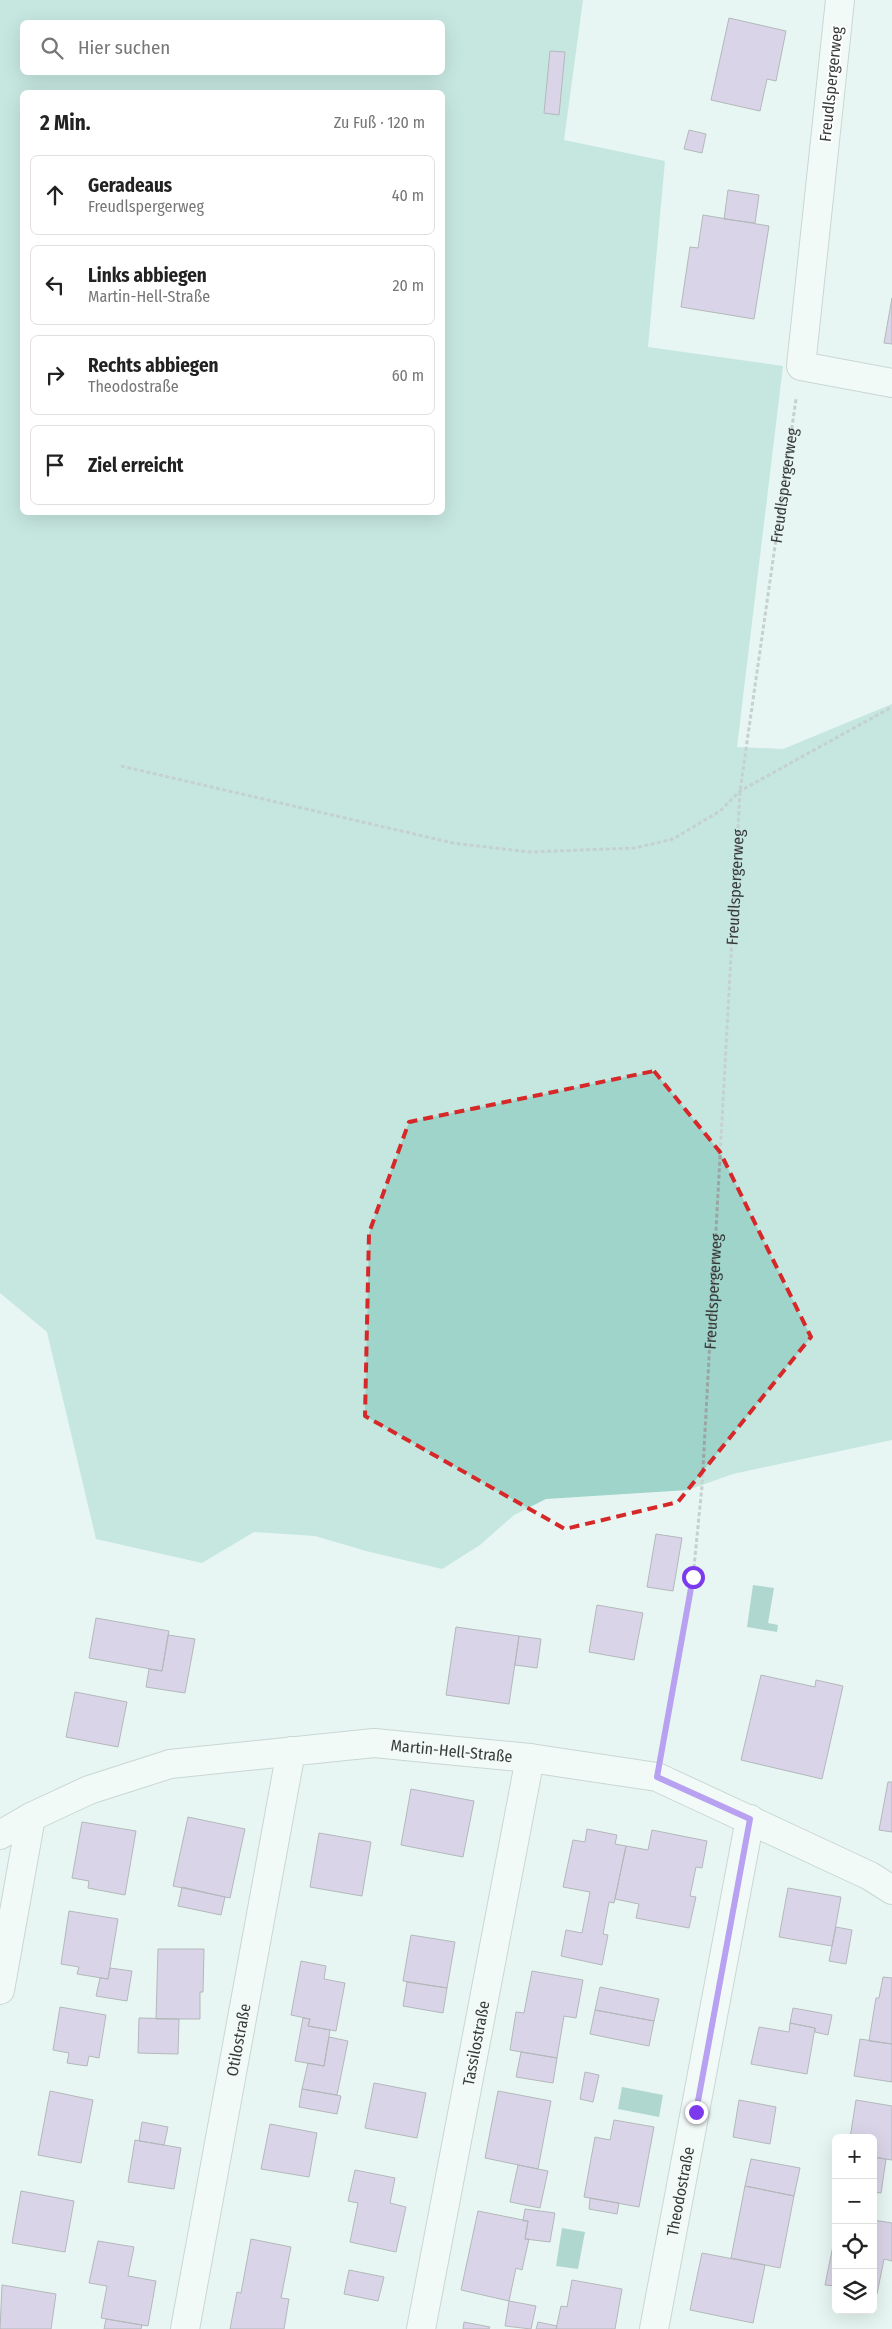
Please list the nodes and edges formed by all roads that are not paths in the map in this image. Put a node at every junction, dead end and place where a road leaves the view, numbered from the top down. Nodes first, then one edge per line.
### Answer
1 (840, 0) edge
2 (892, 382) edge
3 (291, 1751) junction
4 (530, 1758) junction
5 (31, 1817) junction
6 (750, 1819) junction
7 (0, 1835) edge
8 (892, 1890) edge
9 (0, 1990) edge
10 (184, 2329) edge
11 (421, 2329) edge
12 (654, 2329) edge

1 - 2 street, Freudlspergerweg
3 - 4 street, Martin-Hell-Straße
3 - 5 street, Martin-Hell-Straße
3 - 10 street, Otilostraße
4 - 6 street, Martin-Hell-Straße
4 - 11 street, Tassilostraße
5 - 7 street, Martin-Hell-Straße
5 - 9 street
6 - 8 street, Martin-Hell-Straße
6 - 12 street, Theodostraße

